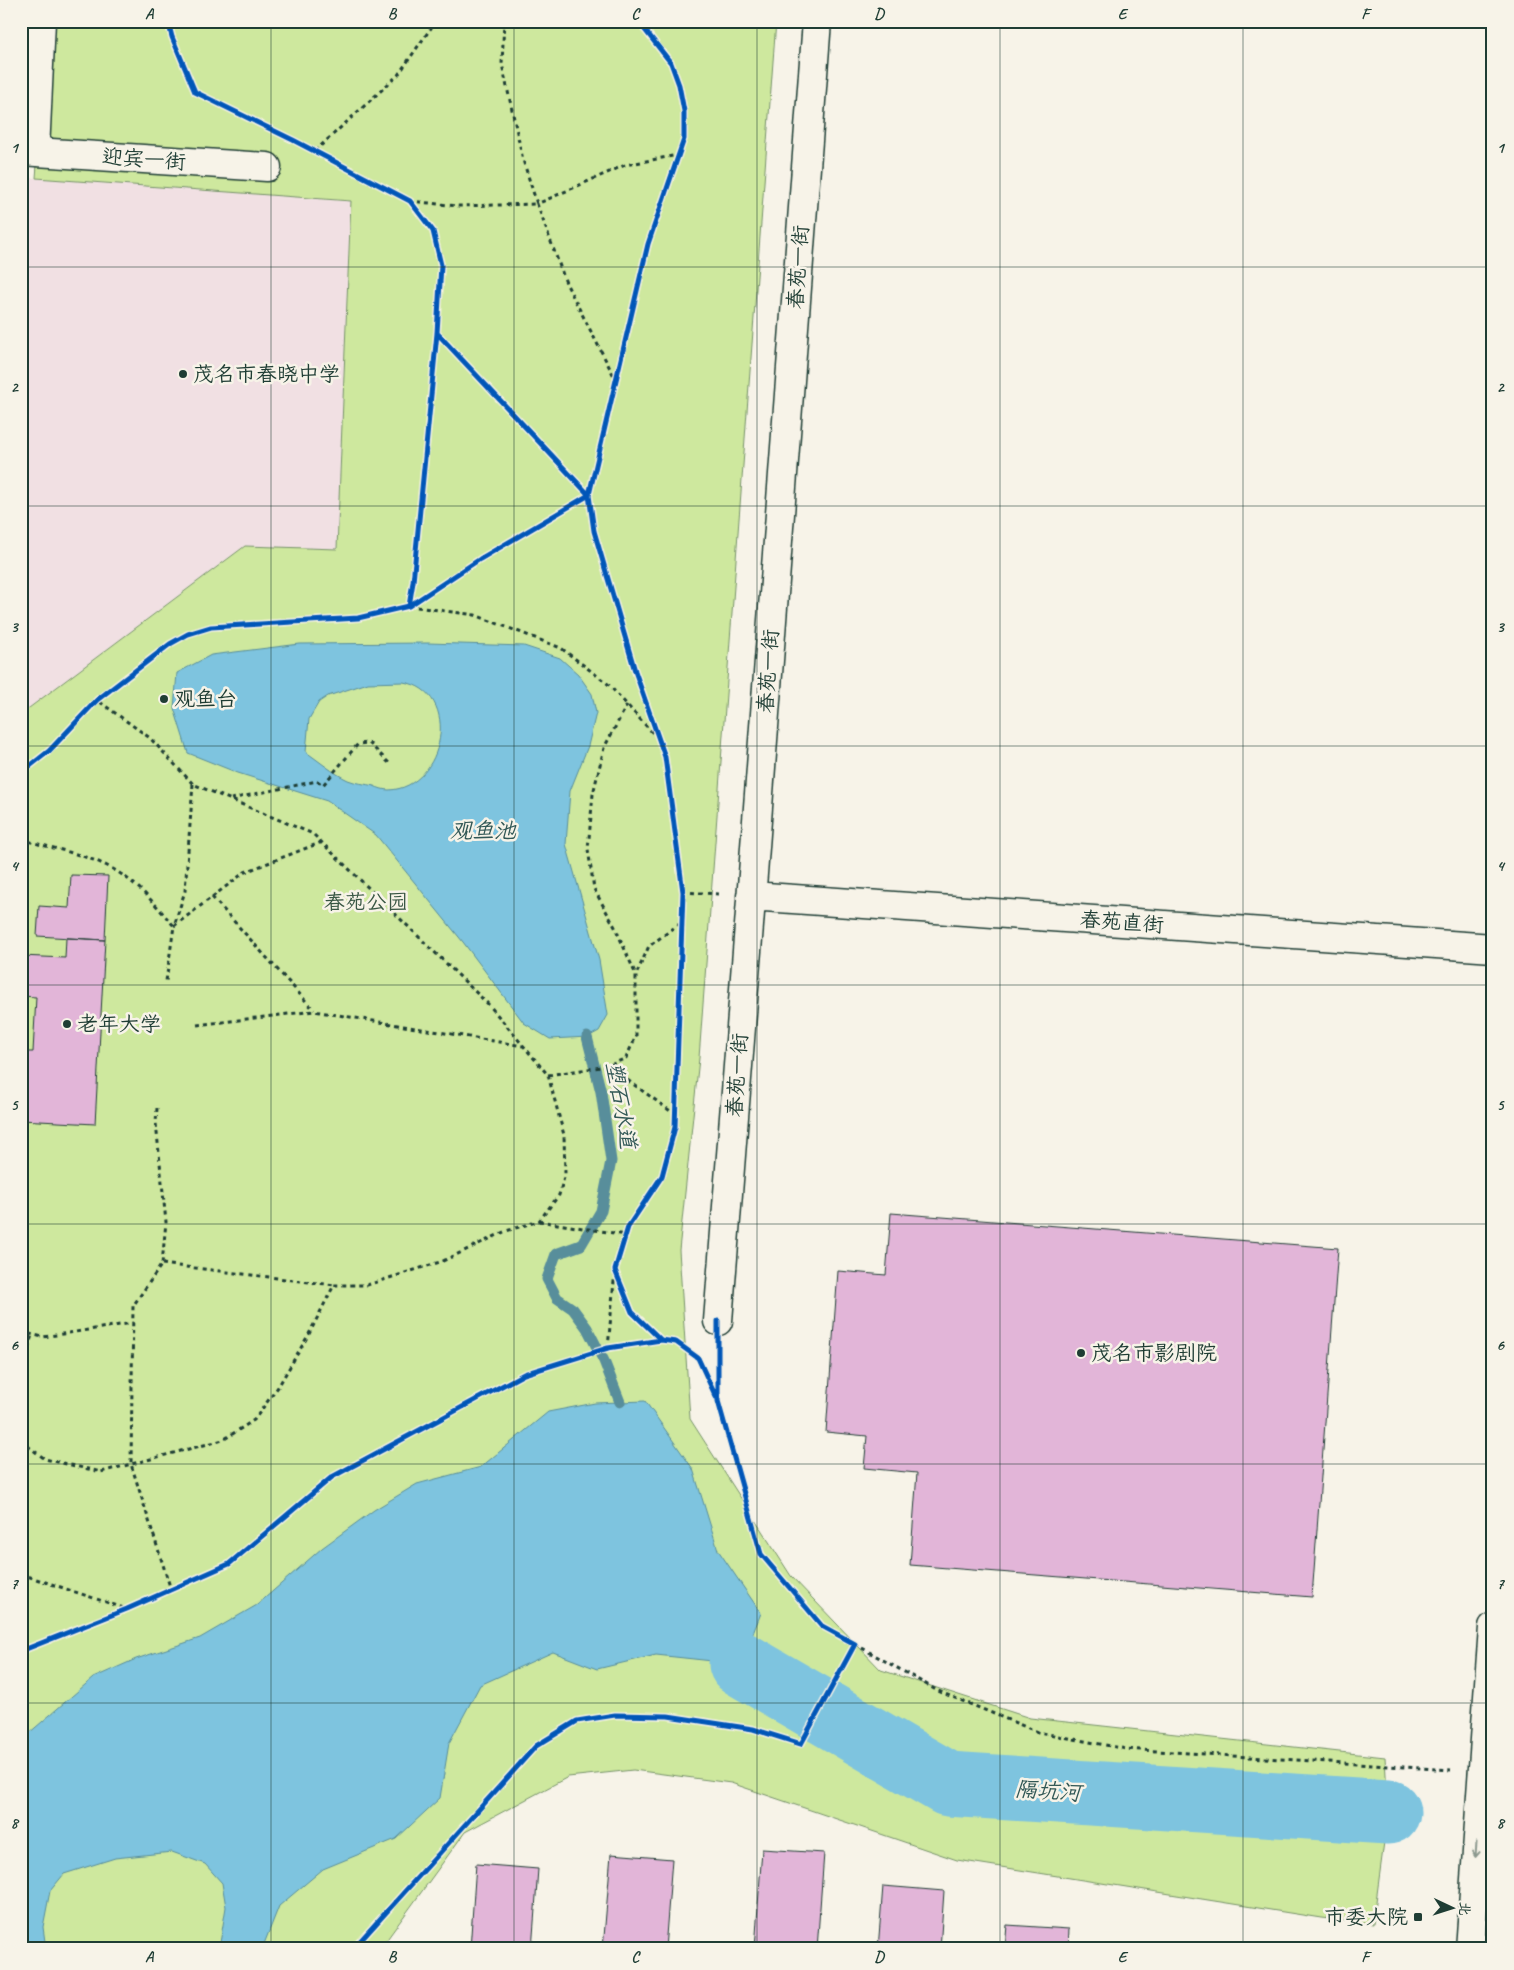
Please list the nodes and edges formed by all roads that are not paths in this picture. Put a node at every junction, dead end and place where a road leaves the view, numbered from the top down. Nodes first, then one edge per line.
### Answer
1 (41, 21) edge
2 (817, 21) edge
3 (28, 151) edge
4 (267, 166) dead end
5 (751, 896) junction
6 (1493, 948) edge
7 (718, 1321) dead end
8 (1493, 1627) edge
9 (1470, 1949) edge

1 - 3 street
2 - 5 street, 春苑一街
3 - 4 street, 迎宾一街
5 - 6 street, 春苑直街
5 - 7 street, 春苑一街
8 -> 9 street

